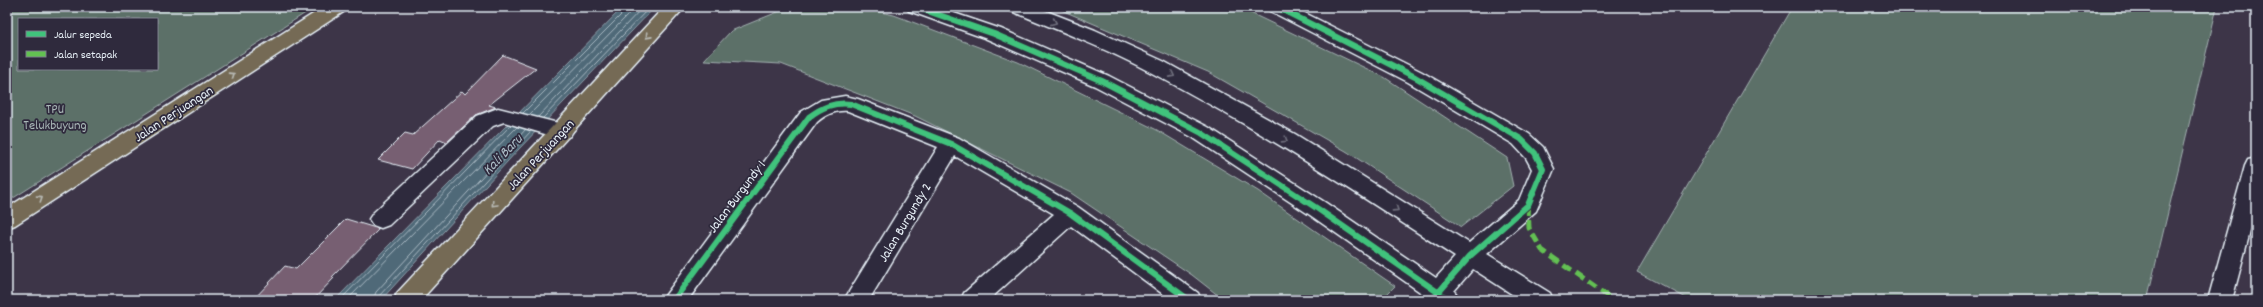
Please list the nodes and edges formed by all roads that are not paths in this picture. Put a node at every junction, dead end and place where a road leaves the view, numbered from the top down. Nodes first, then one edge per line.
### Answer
1 (338, 7) edge
2 (916, 7) edge
3 (1018, 7) edge
4 (1277, 7) edge
5 (677, 9) edge
6 (555, 129) junction
7 (951, 144) junction
8 (2256, 166) edge
9 (1070, 213) junction
10 (7, 219) edge
11 (381, 219) dead end
12 (1470, 256) junction
13 (1439, 298) edge
14 (406, 300) edge
15 (674, 300) edge
16 (856, 300) edge
17 (973, 300) edge
18 (1189, 300) edge
19 (1541, 300) edge
20 (2220, 300) edge

10 -> 1 main road, Jalan Perjuangan
2 - 13 street
3 -> 12 street
4 - 12 street
5 -> 6 main road, Jalan Perjuangan
6 - 11 street
6 -> 14 main road, Jalan Perjuangan
7 - 9 street
7 - 15 street, Jalan Burgundy 1
7 - 16 street, Jalan Burgundy 2
8 - 20 street
9 - 17 street
9 - 18 street
12 - 13 street
12 - 19 street

